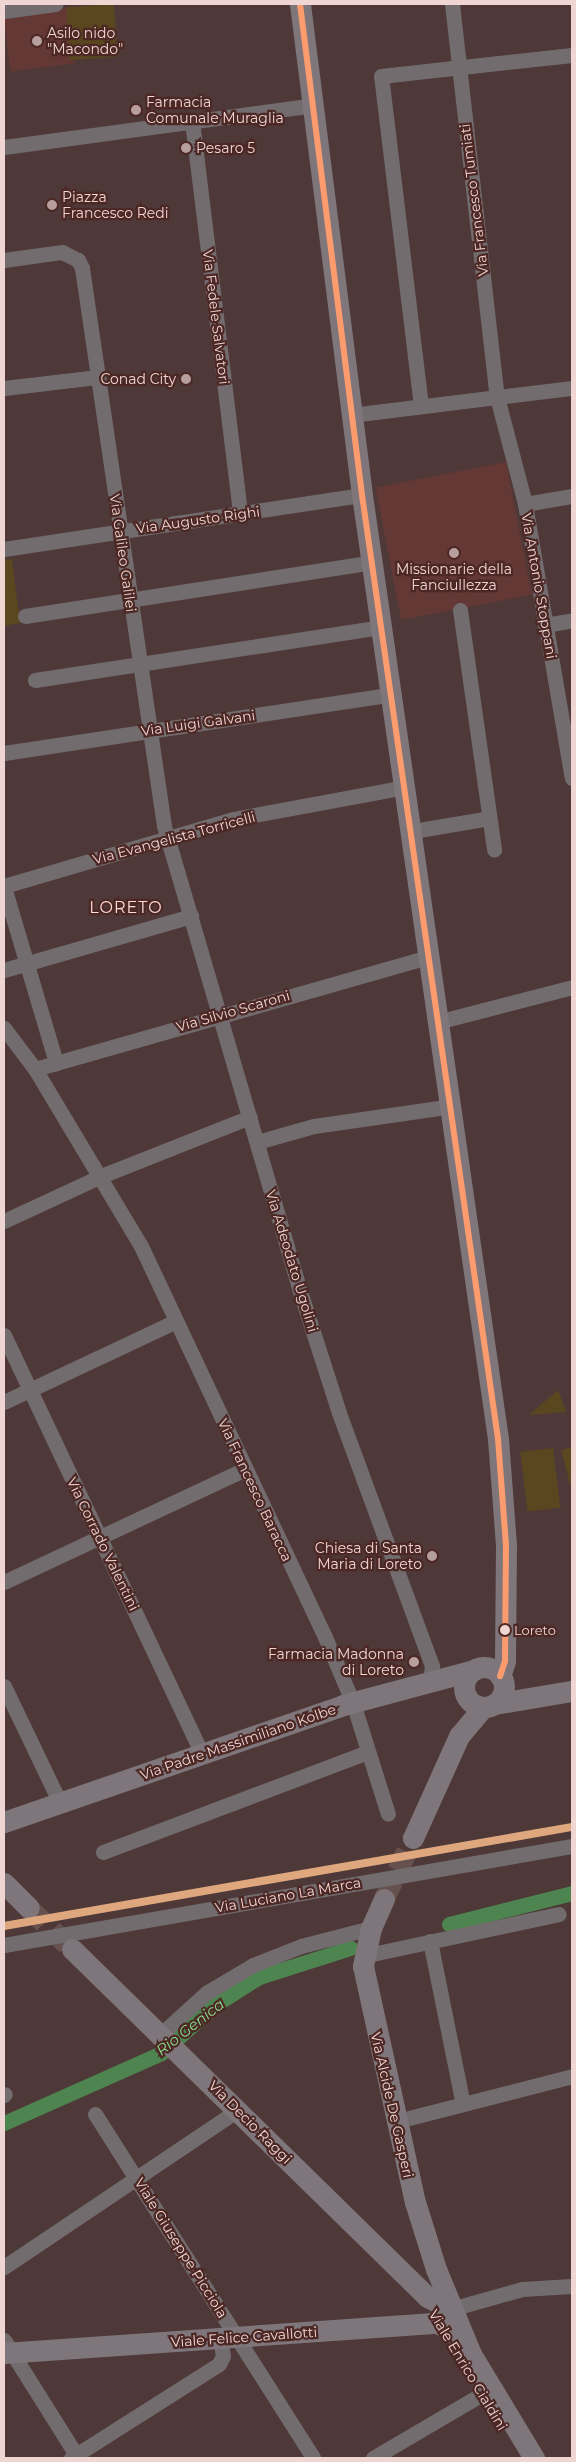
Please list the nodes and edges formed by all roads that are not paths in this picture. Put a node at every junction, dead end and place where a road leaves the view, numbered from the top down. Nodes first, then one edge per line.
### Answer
1 (56, 4) edge
2 (300, 4) edge
3 (452, 4) edge
4 (4, 11) edge
5 (572, 55) edge
6 (459, 68) junction
7 (313, 105) junction
8 (192, 121) junction
9 (4, 147) edge
10 (4, 260) edge
11 (98, 377) junction
12 (4, 388) edge
13 (572, 388) edge
14 (497, 397) junction
15 (420, 406) junction
16 (351, 415) junction
17 (362, 495) junction
18 (572, 496) edge
19 (525, 504) junction
20 (240, 513) junction
21 (120, 531) junction
22 (4, 548) edge
23 (373, 562) junction
24 (130, 600) junction
25 (460, 610) dead end
26 (24, 616) dead end
27 (572, 620) edge
28 (545, 625) junction
29 (382, 627) junction
30 (139, 664) junction
31 (35, 680) dead end
32 (392, 694) junction
33 (148, 731) junction
34 (569, 742) edge
35 (4, 753) edge
36 (572, 778) edge
37 (406, 788) junction
38 (490, 818) junction
39 (413, 831) junction
40 (167, 837) junction
41 (494, 850) dead end
42 (4, 887) edge
43 (190, 916) junction
44 (431, 956) junction
45 (26, 963) junction
46 (4, 970) edge
47 (572, 987) edge
48 (220, 1014) junction
49 (441, 1021) junction
50 (4, 1028) edge
51 (56, 1063) junction
52 (35, 1069) junction
53 (453, 1106) junction
54 (250, 1117) junction
55 (257, 1142) junction
56 (101, 1176) junction
57 (4, 1221) edge
58 (176, 1321) junction
59 (4, 1335) edge
60 (29, 1389) junction
61 (4, 1402) edge
62 (245, 1469) junction
63 (100, 1536) junction
64 (4, 1582) edge
65 (503, 1636) junction
66 (477, 1669) junction
67 (501, 1678) junction
68 (430, 1680) junction
69 (4, 1686) edge
70 (572, 1691) edge
71 (522, 1697) junction
72 (353, 1703) junction
73 (488, 1706) junction
74 (368, 1752) junction
75 (202, 1754) junction
76 (60, 1803) junction
77 (388, 1814) dead end
78 (4, 1822) edge
79 (412, 1838) tunnel mouth
80 (572, 1846) edge
81 (103, 1852) dead end
82 (4, 1883) edge
83 (384, 1899) tunnel mouth
84 (29, 1908) tunnel mouth
85 (559, 1914) dead end
86 (371, 1928) junction
87 (430, 1941) junction
88 (4, 1945) edge
89 (72, 1949) tunnel mouth
90 (364, 1956) junction
91 (163, 2036) junction
92 (572, 2076) edge
93 (463, 2104) junction
94 (239, 2110) junction
95 (95, 2114) dead end
96 (409, 2118) dead end
97 (137, 2176) junction
98 (4, 2267) edge
99 (572, 2286) edge
100 (427, 2297) joint
101 (444, 2316) junction
102 (228, 2338) junction
103 (6, 2348) edge
104 (482, 2394) junction
105 (75, 2457) edge
106 (313, 2458) edge
107 (373, 2458) edge
108 (522, 2458) edge
109 (534, 2458) edge

1 - 4 street
2 - 7 street
3 - 6 street, Via Francesco Tumiati
5 - 6 street
6 - 14 street, Via Francesco Tumiati
6 - 15 street
7 - 8 street
7 - 16 street
8 - 9 street
8 - 20 street, Via Fedele Salvatori
10 - 11 street, Via Galileo Galilei
11 - 12 street
11 - 21 street, Via Galileo Galilei
13 - 14 street
14 - 15 street
14 - 19 street, Via Antonio Stoppani
15 - 16 street
16 - 17 street
17 - 20 street, Via Augusto Righi
17 - 23 street
18 - 19 street
19 - 28 street, Via Antonio Stoppani
20 - 21 street, Via Augusto Righi
21 - 22 street, Via Augusto Righi
21 - 24 street, Via Galileo Galilei
23 - 24 street
23 - 29 street
24 - 26 street
24 - 30 street, Via Galileo Galilei
25 - 38 street
27 - 28 street
28 - 34 street, Via Antonio Stoppani
29 - 30 street
29 - 32 street
30 - 31 street
30 - 33 street, Via Galileo Galilei
32 - 33 street, Via Luigi Galvani
32 - 37 street
33 - 35 street, Via Luigi Galvani
33 - 40 street, Via Galileo Galilei
34 - 36 street, Via Antonio Stoppani
37 - 39 street
37 - 40 street, Via Evangelista Torricelli
38 - 39 street
38 - 41 street
39 - 44 street
40 - 42 street, Via Evangelista Torricelli
40 - 43 street, Via Adeodato Ugolini
42 - 45 street
43 - 45 street
43 - 48 street, Via Adeodato Ugolini
44 - 48 street, Via Silvio Scaroni
44 - 49 street
45 - 46 street
45 - 51 street
47 - 49 street
48 - 51 street, Via Silvio Scaroni
48 - 54 street, Via Adeodato Ugolini
49 - 53 street
50 - 52 street, Via Francesco Baracca
51 - 52 street, Via Silvio Scaroni
52 - 56 street, Via Francesco Baracca
53 - 55 street
53 - 65 street
54 - 55 street, Via Adeodato Ugolini
54 - 56 street
55 - 68 street, Via Adeodato Ugolini
56 - 57 street
56 - 58 street, Via Francesco Baracca
58 - 60 street
58 - 62 street, Via Francesco Baracca
59 - 60 street, Via Corrado Valentini
60 - 61 street
60 - 63 street, Via Corrado Valentini
62 - 63 street
62 - 72 street, Via Francesco Baracca
63 - 64 street
63 - 75 street, Via Corrado Valentini
65 - 66 street
65 - 67 street
66 - 67 street
66 - 68 street, Via Padre Massimiliano Kolbe
66 - 73 street
67 - 71 street
67 - 73 street
68 - 72 street, Via Padre Massimiliano Kolbe
69 - 76 street
70 - 71 street
71 - 73 street
72 - 74 street, Via Francesco Baracca
72 - 75 street, Via Padre Massimiliano Kolbe
73 - 79 street
74 - 77 street, Via Francesco Baracca
74 - 81 street
75 - 76 street, Via Padre Massimiliano Kolbe
76 - 78 street, Via Padre Massimiliano Kolbe
80 - 88 street, Via Luciano La Marca
82 - 84 street
83 - 86 street, Via Alcide De Gasperi
85 - 87 street
86 - 90 street, Via Alcide De Gasperi
86 - 91 street
87 - 90 street
87 - 93 street
89 - 91 street, Via Decio Raggi
90 - 101 street, Via Alcide De Gasperi
91 - 94 street, Via Decio Raggi
92 - 93 street
93 - 96 street
94 - 97 street
94 - 100 street, Via Decio Raggi
95 - 97 street, Viale Giuseppe Picciola
97 - 98 street
97 - 102 street, Viale Giuseppe Picciola
99 - 101 street
100 - 101 street, Viale Enrico Cialdini
101 - 102 street, Viale Felice Cavallotti
101 - 104 street, Viale Enrico Cialdini
101 - 109 street, Viale Enrico Cialdini
102 - 103 street, Viale Felice Cavallotti
102 - 105 street
102 - 106 street, Viale Giuseppe Picciola
103 - 105 street
104 - 107 street
104 - 108 street, Viale Enrico Cialdini

